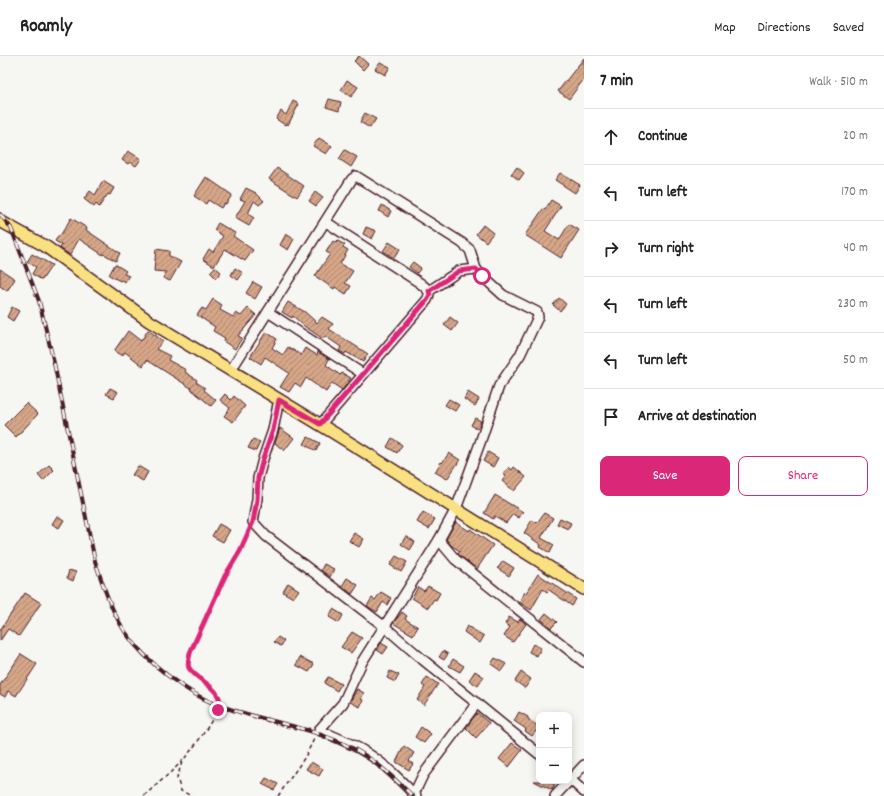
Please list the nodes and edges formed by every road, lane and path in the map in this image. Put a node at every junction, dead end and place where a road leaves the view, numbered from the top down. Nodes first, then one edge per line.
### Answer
1 (326, 222) junction
2 (1, 225) edge
3 (476, 269) junction
4 (429, 291) junction
5 (268, 312) junction
6 (231, 370) junction
7 (364, 374) junction
8 (279, 400) junction
9 (320, 424) junction
10 (456, 509) junction
11 (253, 522) junction
12 (439, 540) junction
13 (584, 590) edge
14 (385, 627) junction
15 (584, 662) edge
16 (477, 703) junction
17 (218, 710) junction
18 (319, 730) junction
19 (536, 752) edge
20 (183, 760) junction
21 (584, 765) edge
22 (572, 777) edge
23 (572, 781) edge
24 (566, 784) edge
25 (584, 792) edge
26 (414, 795) edge
27 (144, 796) edge
28 (192, 796) edge
29 (278, 796) edge
30 (555, 796) edge

1 - 3 street
1 - 4 street
1 - 5 street
2 - 6 main road
3 - 4 street
3 - 10 street
4 - 7 street
5 - 6 street
5 - 7 street
6 - 8 main road
7 - 9 street
8 - 9 main road
8 - 11 street
9 - 10 main road
10 - 12 street
10 - 13 main road
11 - 14 street
11 - 17 path
12 - 14 street
12 - 15 street
14 - 16 street
14 - 18 street
16 - 19 street
16 - 26 street
17 - 18 path
17 - 20 path
18 - 26 street
18 - 29 path
20 - 27 path
20 - 28 path
21 - 22 street
23 - 25 street
24 - 30 street

